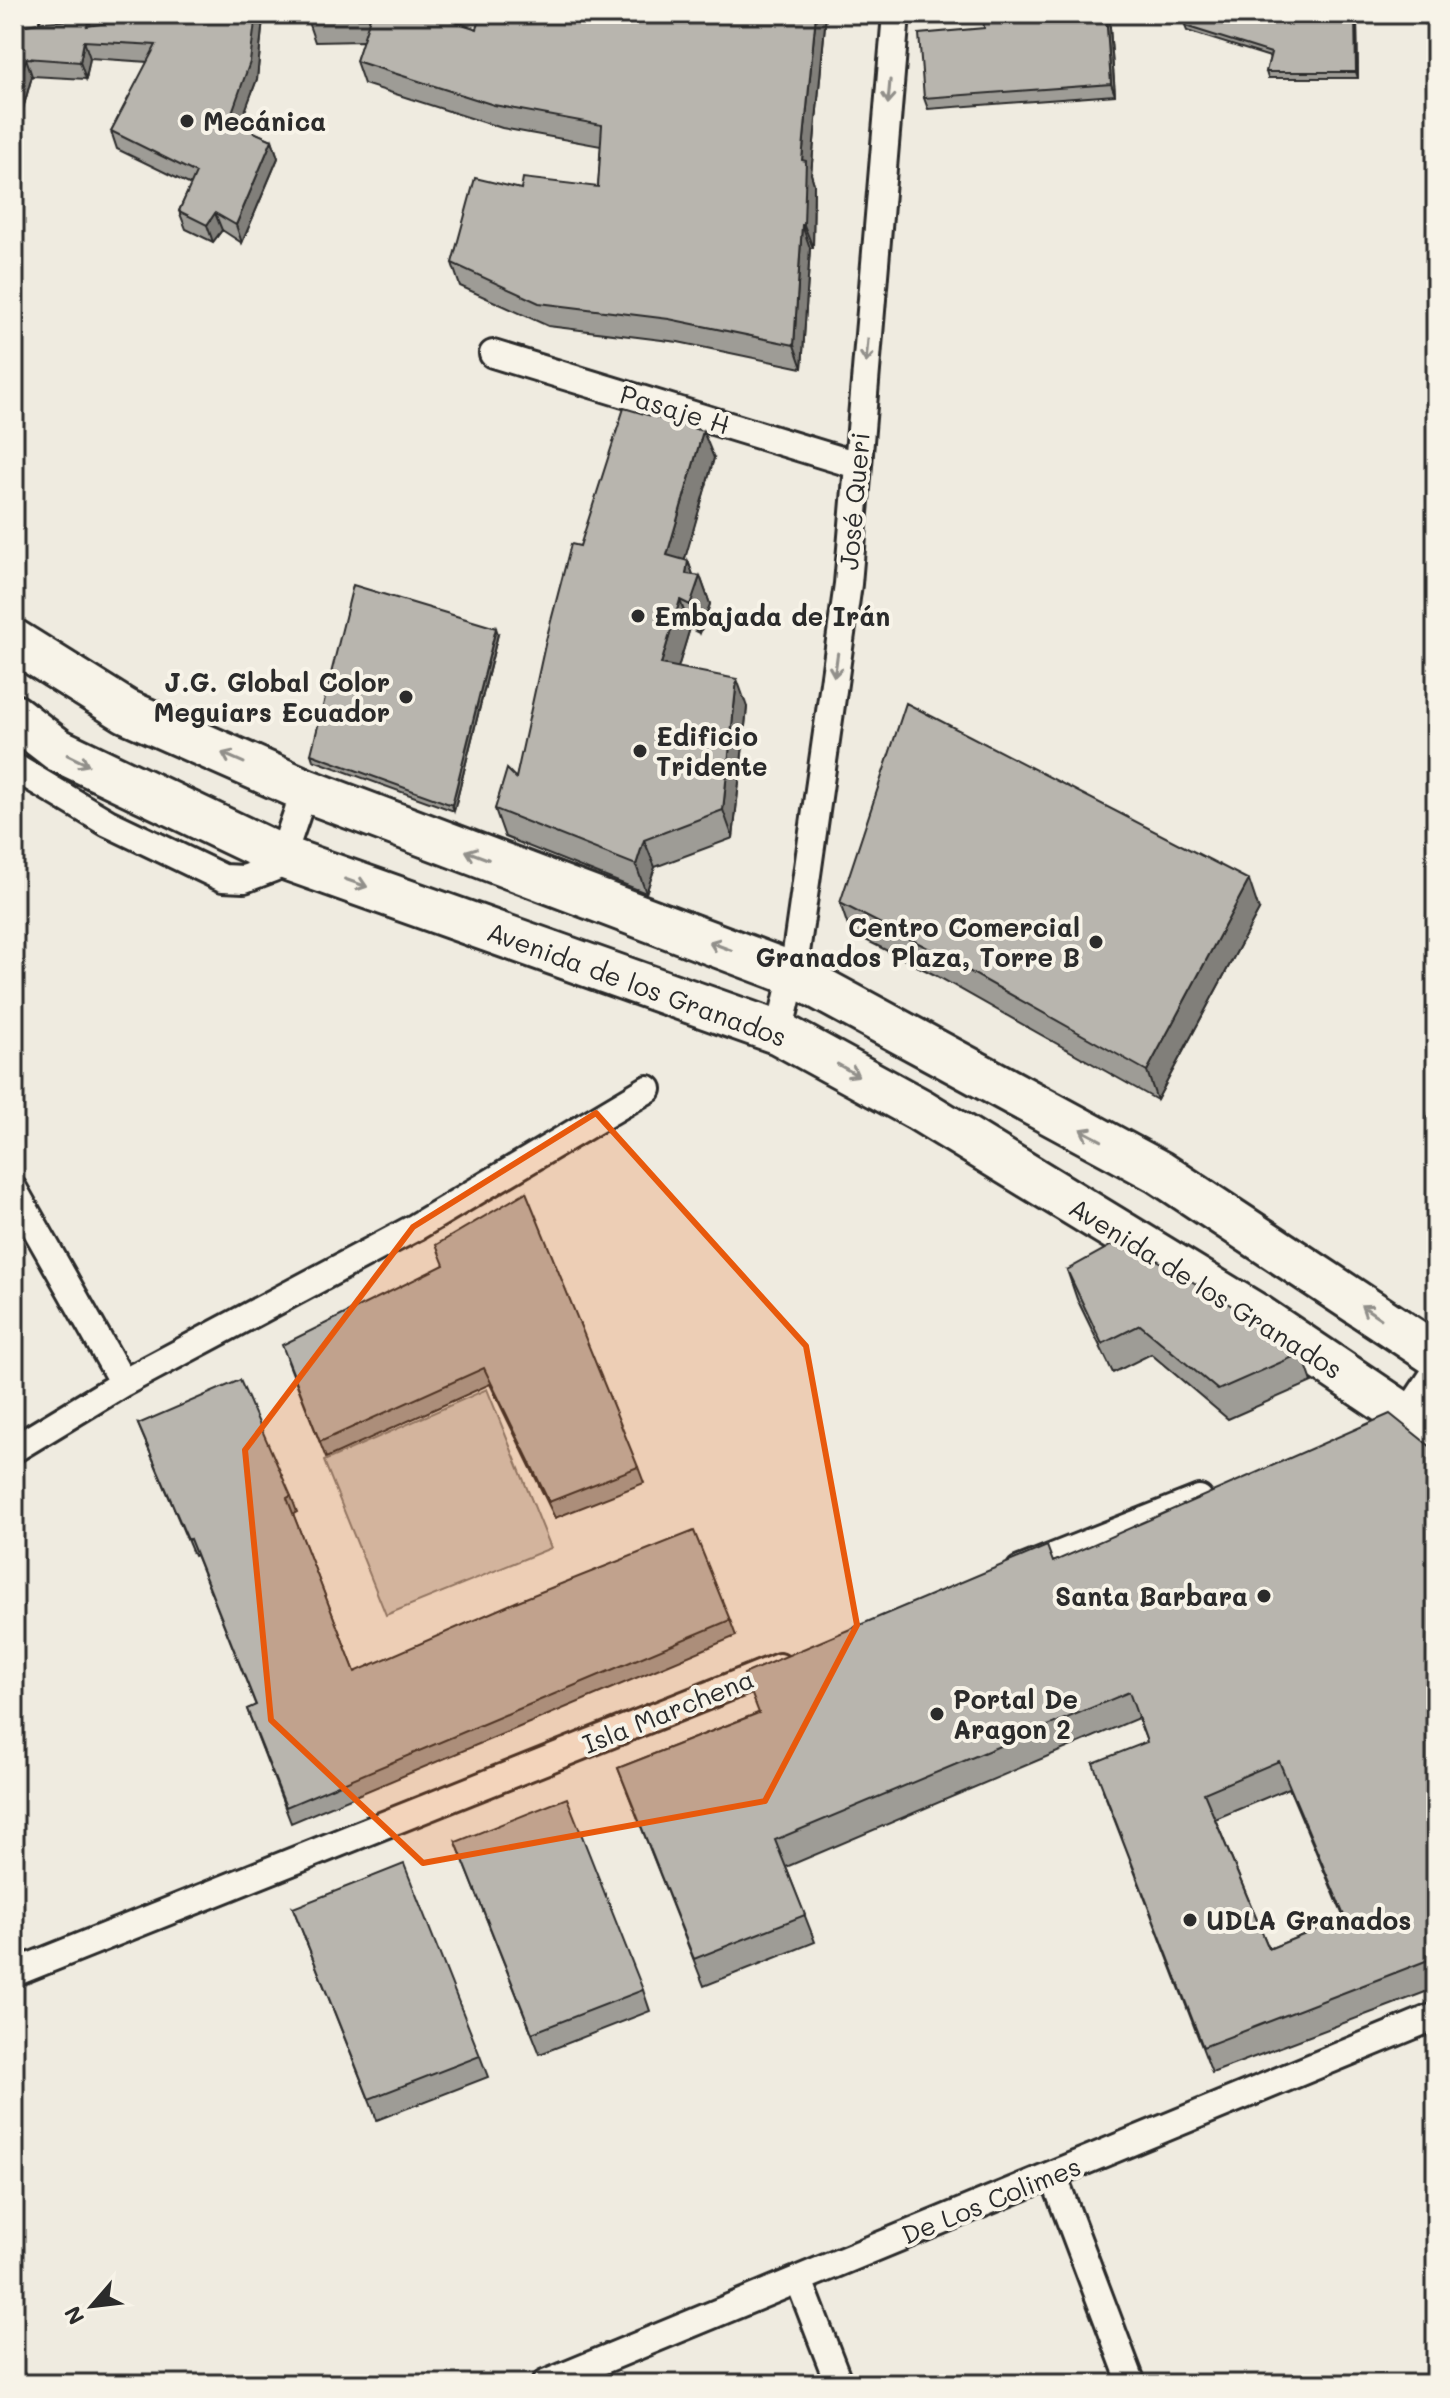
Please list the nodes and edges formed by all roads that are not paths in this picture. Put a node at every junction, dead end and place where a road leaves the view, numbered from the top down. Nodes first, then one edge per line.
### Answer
1 (896, 14) edge
2 (493, 354) dead end
3 (857, 465) junction
4 (14, 641) edge
5 (14, 716) edge
6 (14, 767) edge
7 (305, 790) junction
8 (282, 857) junction
9 (793, 974) junction
10 (779, 1033) junction
11 (648, 1089) dead end
12 (14, 1190) edge
13 (1436, 1355) edge
14 (1436, 1371) edge
15 (123, 1383) junction
16 (1406, 1426) edge
17 (14, 1449) edge
18 (1229, 1487) edge
19 (992, 1582) edge
20 (799, 1659) edge
21 (14, 1973) edge
22 (1436, 2016) edge
23 (1053, 2175) junction
24 (799, 2280) junction
25 (545, 2384) edge
26 (839, 2384) edge
27 (1132, 2384) edge

1 -> 3 street, José Queri
2 - 3 street, Pasaje H
3 -> 9 street, José Queri
7 -> 4 main road
5 -> 8 main road, Avenida de los Granados
6 - 8 street
7 - 8 street
9 -> 7 main road
8 -> 10 main road, Avenida de los Granados
9 - 10 street, José Queri
13 -> 9 main road
10 -> 16 main road, Avenida de los Granados
11 - 15 street
12 - 15 street
14 - 16 street
15 - 17 street
18 - 19 street
20 - 21 street, Isla Marchena
22 - 23 street, De Los Colimes
23 - 24 street, De Los Colimes
23 - 27 street
24 - 25 street, De Los Colimes
24 - 26 street

